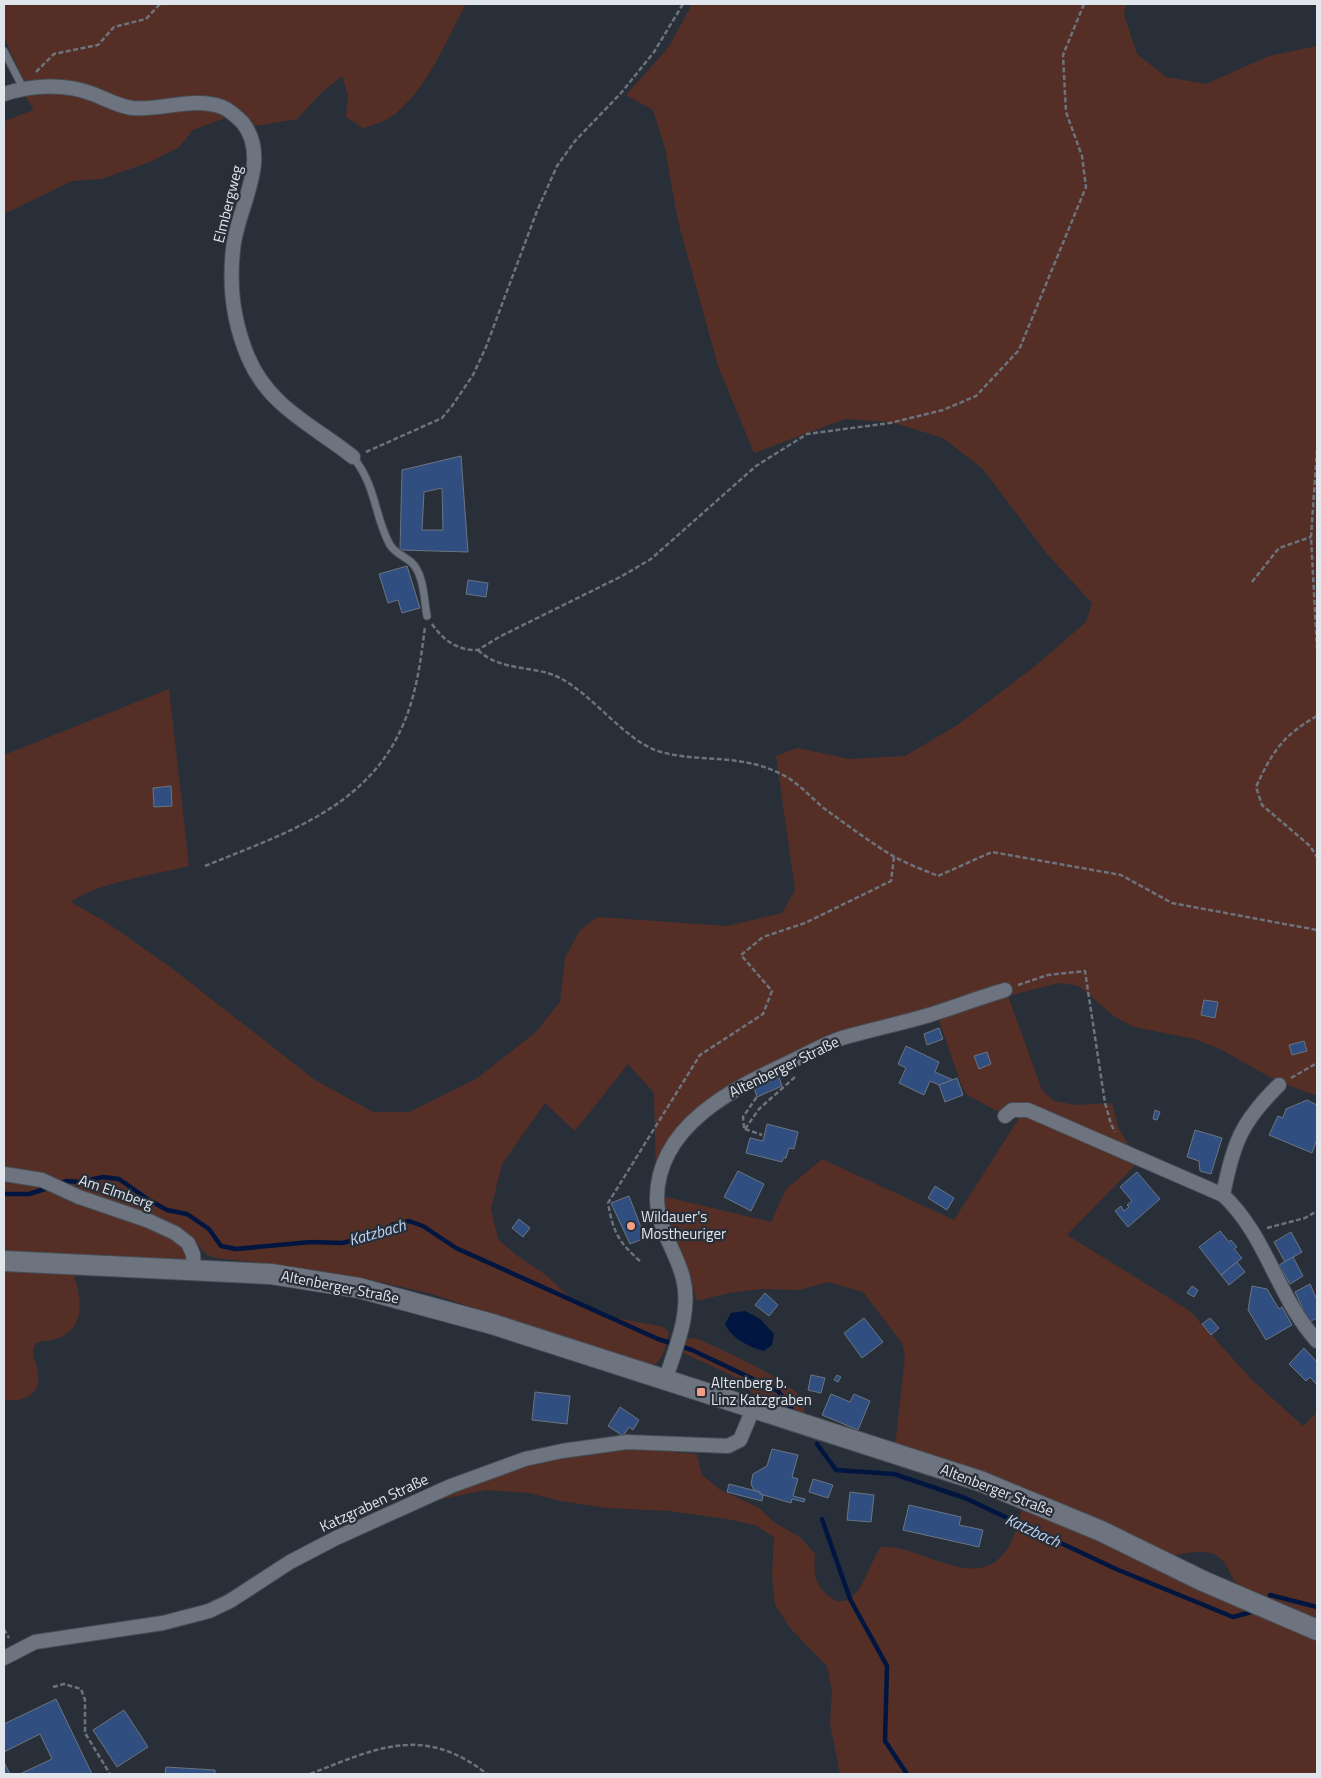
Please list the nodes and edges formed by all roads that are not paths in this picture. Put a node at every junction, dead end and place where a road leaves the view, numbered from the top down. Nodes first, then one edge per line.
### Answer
1 (4, 51) edge
2 (23, 88) junction
3 (4, 94) edge
4 (353, 457) joint
5 (427, 616) road end
6 (1004, 990) road end
7 (1279, 1085) road end
8 (1005, 1116) dead end
9 (4, 1174) edge
10 (1223, 1195) junction
11 (4, 1261) edge
12 (194, 1269) junction
13 (1317, 1341) edge
14 (665, 1381) junction
15 (753, 1409) junction
16 (1317, 1630) edge
17 (4, 1658) edge

1 - 2 lane
2 - 3 street, Elmbergweg
2 - 4 street, Elmbergweg
4 - 5 lane
6 - 14 street, Altenberger Straße
7 - 10 street
8 - 10 street
9 - 12 street, Am Elmberg
10 - 13 street
11 - 12 street, Altenberger Straße
12 - 14 street, Altenberger Straße
14 - 15 street, Altenberger Straße
15 - 16 street, Altenberger Straße
15 - 17 street, Katzgraben Straße

